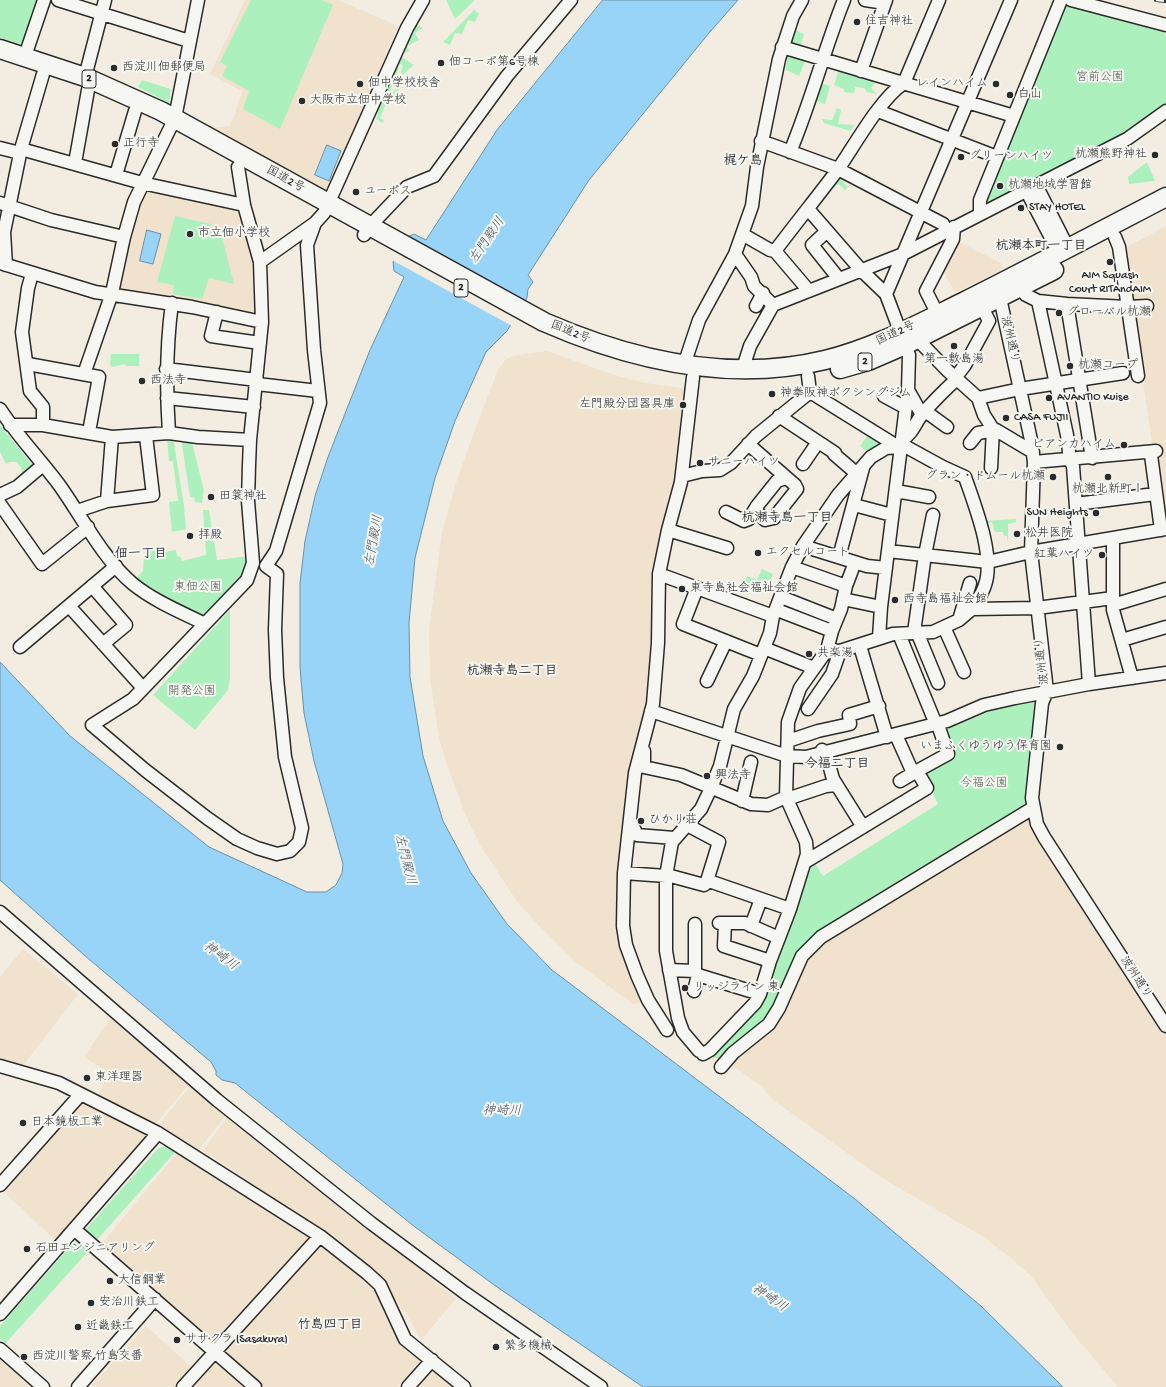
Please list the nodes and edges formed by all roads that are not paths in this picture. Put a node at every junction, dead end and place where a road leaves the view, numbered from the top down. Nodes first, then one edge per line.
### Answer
1 (44, 0) edge
2 (58, 0) edge
3 (104, 0) edge
4 (198, 0) edge
5 (423, 0) edge
6 (571, 0) edge
7 (802, 0) edge
8 (844, 0) edge
9 (864, 0) edge
10 (939, 0) edge
11 (1011, 0) edge
12 (1061, 0) edge
13 (1071, 0) edge
14 (885, 2) edge
15 (101, 13) junction
16 (1166, 25) edge
17 (189, 41) junction
18 (782, 47) junction
19 (0, 49) edge
20 (25, 56) junction
21 (823, 59) junction
22 (0, 60) edge
23 (861, 71) junction
24 (43, 74) junction
25 (904, 83) junction
26 (86, 84) junction
27 (969, 102) junction
28 (135, 111) junction
29 (878, 111) junction
30 (1166, 111) edge
31 (1014, 116) junction
32 (172, 123) junction
33 (952, 140) junction
34 (761, 142) junction
35 (0, 148) edge
36 (21, 151) junction
37 (790, 152) junction
38 (997, 157) junction
39 (75, 163) junction
40 (238, 167) junction
41 (838, 169) junction
42 (116, 175) junction
43 (142, 183) junction
44 (1031, 188) junction
45 (1166, 197) edge
46 (5, 204) edge
47 (244, 205) junction
48 (808, 209) junction
49 (1166, 211) edge
50 (323, 213) junction
51 (980, 213) junction
52 (921, 214) junction
53 (950, 228) junction
54 (367, 230) junction
55 (827, 231) junction
56 (742, 234) junction
57 (124, 237) junction
58 (1115, 237) junction
59 (775, 250) junction
60 (1064, 251) junction
61 (735, 254) junction
62 (903, 254) junction
63 (260, 262) junction
64 (3, 264) edge
65 (861, 270) junction
66 (32, 274) junction
67 (839, 279) junction
68 (1020, 288) junction
69 (809, 291) junction
70 (997, 292) junction
71 (112, 293) junction
72 (763, 293) junction
73 (886, 294) junction
74 (1038, 301) junction
75 (172, 303) junction
76 (1067, 304) junction
77 (773, 305) junction
78 (756, 306) dead end
79 (1147, 306) dead end
80 (1128, 307) junction
81 (217, 312) junction
82 (986, 314) dead end
83 (938, 315) junction
84 (262, 322) junction
85 (906, 339) junction
86 (260, 343) junction
87 (28, 364) junction
88 (743, 368) junction
89 (166, 369) junction
90 (689, 371) junction
91 (1123, 373) dead end
92 (84, 374) junction
93 (1138, 376) dead end
94 (956, 379) junction
95 (1080, 380) junction
96 (257, 382) junction
97 (809, 384) junction
98 (1056, 384) junction
99 (1020, 389) junction
100 (908, 390) junction
101 (318, 391) junction
102 (884, 396) dead end
103 (167, 398) junction
104 (978, 398) junction
105 (254, 407) junction
106 (906, 408) junction
107 (0, 409) edge
108 (924, 413) junction
109 (779, 416) junction
110 (10, 425) junction
111 (43, 425) junction
112 (947, 428) dead end
113 (993, 430) junction
114 (89, 432) junction
115 (169, 433) junction
116 (146, 436) junction
117 (112, 437) junction
118 (250, 440) junction
119 (818, 442) junction
120 (970, 443) dead end
121 (748, 444) junction
122 (900, 445) junction
123 (1033, 457) junction
124 (1092, 458) junction
125 (1070, 460) junction
126 (803, 464) dead end
127 (43, 465) junction
128 (991, 468) dead end
129 (860, 469) junction
130 (682, 476) junction
131 (786, 478) junction
132 (896, 491) junction
133 (1155, 494) junction
134 (0, 495) edge
135 (930, 497) dead end
136 (107, 501) junction
137 (0, 504) edge
138 (1076, 504) junction
139 (854, 505) junction
140 (757, 506) junction
141 (77, 511) junction
142 (726, 512) dead end
143 (892, 515) junction
144 (933, 515) dead end
145 (88, 527) junction
146 (668, 530) junction
147 (1163, 530) edge
148 (1113, 539) junction
149 (1078, 545) junction
150 (803, 546) junction
151 (727, 548) dead end
152 (888, 551) junction
153 (1031, 552) junction
154 (925, 555) junction
155 (839, 557) junction
156 (855, 562) junction
157 (988, 562) junction
158 (116, 566) junction
159 (266, 566) junction
160 (792, 566) junction
161 (886, 568) junction
162 (251, 573) junction
163 (659, 574) junction
164 (970, 582) dead end
165 (92, 586) junction
166 (846, 586) junction
167 (697, 588) junction
168 (1166, 589) edge
169 (781, 597) junction
170 (843, 599) junction
171 (1113, 602) junction
172 (1083, 603) junction
173 (69, 606) junction
174 (881, 607) junction
175 (1037, 608) junction
176 (972, 609) junction
177 (775, 613) junction
178 (837, 619) junction
179 (959, 620) junction
180 (205, 624) junction
181 (1166, 627) edge
182 (944, 628) junction
183 (832, 631) junction
184 (916, 632) junction
185 (899, 634) junction
186 (879, 638) junction
187 (1122, 640) junction
188 (726, 641) junction
189 (103, 644) junction
190 (860, 646) junction
191 (20, 647) dead end
192 (827, 650) junction
193 (763, 652) junction
194 (840, 652) junction
195 (814, 668) junction
196 (964, 672) dead end
197 (1166, 673) edge
198 (1132, 678) junction
199 (707, 681) dead end
200 (938, 683) dead end
201 (1089, 684) junction
202 (143, 688) junction
203 (1047, 691) junction
204 (879, 706) junction
205 (808, 709) dead end
206 (650, 710) junction
207 (936, 722) junction
208 (726, 735) junction
209 (892, 736) junction
210 (788, 742) junction
211 (823, 751) junction
212 (787, 756) junction
213 (751, 762) dead end
214 (640, 770) junction
215 (915, 772) junction
216 (900, 781) dead end
217 (836, 785) junction
218 (711, 788) junction
219 (787, 798) junction
220 (742, 801) junction
221 (1034, 808) junction
222 (629, 820) junction
223 (687, 825) junction
224 (863, 827) junction
225 (674, 838) junction
226 (804, 862) junction
227 (624, 873) junction
228 (667, 876) junction
229 (707, 882) junction
230 (761, 899) junction
231 (790, 909) junction
232 (0, 912) edge
233 (695, 924) dead end
234 (751, 926) junction
235 (778, 938) junction
236 (770, 961) junction
237 (669, 970) junction
238 (697, 973) junction
239 (694, 991) dead end
240 (760, 994) junction
241 (1166, 1026) edge
242 (667, 1030) dead end
243 (0, 1066) edge
244 (721, 1067) dead end
245 (80, 1095) junction
246 (158, 1133) junction
247 (0, 1185) edge
248 (74, 1229) junction
249 (320, 1236) junction
250 (155, 1299) junction
251 (0, 1314) edge
252 (0, 1349) edge
253 (215, 1352) junction
254 (432, 1360) junction
255 (43, 1387) edge
256 (78, 1387) edge
257 (183, 1387) edge
258 (255, 1387) edge
259 (408, 1387) edge
260 (464, 1387) edge
261 (601, 1387) edge

1 - 20 street
2 - 15 street
3 - 15 street
4 - 17 street
5 - 50 street
6 - 54 street
7 - 18 street
8 - 21 street
9 - 14 street
10 - 25 street
11 - 27 street
12 - 31 street
13 - 16 street
14 - 23 street
15 - 17 street
15 - 26 street
17 - 32 street
18 - 21 street
18 - 34 street
19 - 20 highway, 国道2号 / 2
20 - 26 highway, 国道2号 / 2
21 - 23 street
21 - 37 street
22 - 24 highway, 国道2号 / 2
23 - 25 street
24 - 26 highway, 国道2号 / 2
24 - 36 street
25 - 27 street
25 - 29 street
26 - 28 highway, 国道2号 / 2
26 - 32 highway, 国道2号 / 2
26 - 39 street
27 - 31 street
27 - 33 street
28 - 32 highway, 国道2号 / 2
28 - 42 street
29 - 33 street
29 - 41 street
30 - 44 street
31 - 38 street
32 - 40 highway, 国道2号 / 2
32 - 43 street
32 - 50 highway, 国道2号 / 2
33 - 38 street
33 - 52 street
34 - 37 street
34 - 56 street
35 - 36 street
36 - 39 street
36 - 46 street
37 - 41 street
38 - 51 street
39 - 42 street
40 - 47 street
40 - 50 highway, 国道2号 / 2
41 - 48 street
41 - 52 street
42 - 43 street
43 - 47 street
43 - 57 street
44 - 51 street
44 - 60 street
45 - 60 highway, 国道2号 / 2
46 - 57 street
46 - 64 street
47 - 63 street
48 - 55 street
48 - 59 street
49 - 58 highway, 国道2号 / 2
50 - 54 highway, 国道2号 / 2
50 - 63 street
50 - 101 street
51 - 53 street
52 - 53 street
52 - 62 street
53 - 62 street
53 - 83 street
54 - 90 highway, 国道2号 / 2
55 - 65 street
55 - 67 street
56 - 59 street
56 - 61 street
57 - 71 street
58 - 68 highway, 国道2号 / 2
58 - 80 street
59 - 69 street
60 - 70 highway, 国道2号 / 2
61 - 72 street
61 - 90 street
62 - 65 street
62 - 73 street
63 - 84 street
64 - 66 street
65 - 67 street
65 - 73 street
66 - 71 street
66 - 87 street
67 - 69 street
68 - 70 highway, 国道2号 / 2
68 - 74 street
69 - 77 street
70 - 83 highway, 国道2号 / 2
70 - 85 highway, 国道2号 / 2
70 - 99 street, 波州通り
71 - 75 street
71 - 92 street
72 - 77 street
72 - 78 street
73 - 85 street
74 - 76 street
74 - 98 street
75 - 81 street
75 - 89 street
76 - 80 street
76 - 95 street
77 - 88 street
79 - 80 street
80 - 93 street
81 - 84 street
81 - 86 street
82 - 94 street
83 - 85 highway, 国道2号 / 2
84 - 86 street
85 - 88 highway, 国道2号 / 2
85 - 94 street
85 - 97 highway, 国道2号 / 2
85 - 100 street
86 - 96 street
87 - 92 street
87 - 111 street
88 - 90 highway, 国道2号 / 2
89 - 96 street
89 - 103 street
90 - 97 highway, 国道2号 / 2
90 - 130 street
91 - 95 street
92 - 114 street
94 - 104 street
94 - 108 street
95 - 98 street
95 - 124 street
96 - 101 street
96 - 105 street
97 - 109 street
97 - 122 street
98 - 99 street
98 - 125 street
99 - 104 street
99 - 123 street, 波州通り
100 - 106 street
100 - 108 street
101 - 159 street
102 - 106 street
103 - 105 street
103 - 115 street
104 - 113 street
105 - 118 street
106 - 122 street
107 - 110 street
108 - 112 street
108 - 122 street
109 - 119 street
109 - 121 street
110 - 111 street
110 - 127 street
111 - 114 street
113 - 120 street
113 - 123 street
113 - 128 street
114 - 117 street
115 - 116 street
115 - 118 street
116 - 117 street
116 - 136 street
117 - 136 street
118 - 162 street
119 - 126 street
119 - 129 street
121 - 130 street
121 - 131 street
122 - 129 street
122 - 132 street
122 - 157 street
123 - 125 street
123 - 153 street, 波州通り
124 - 125 street
124 - 133 street
125 - 138 street
127 - 134 street
127 - 141 street
129 - 139 street
129 - 150 street
130 - 146 street
131 - 140 street
131 - 140 street
132 - 135 street
132 - 143 street
133 - 138 street
133 - 147 street
136 - 141 street
137 - 145 street
138 - 149 street
139 - 143 street
139 - 155 street
140 - 142 street
141 - 145 street
143 - 152 street
144 - 154 street
145 - 158 street
146 - 151 street
146 - 163 street
147 - 148 street
148 - 149 street
148 - 171 street
149 - 153 street
149 - 172 street
150 - 155 street
150 - 160 street
152 - 154 street
152 - 161 street
153 - 157 street
153 - 175 street, 波州通り
154 - 157 street
154 - 184 street
155 - 156 street
156 - 161 street
156 - 166 street
157 - 176 street
158 - 165 street
158 - 180 street
159 - 162 street
159 - 202 street
160 - 166 street
160 - 169 street
161 - 174 street
162 - 180 street
163 - 167 street
163 - 206 street
164 - 179 street
165 - 173 street
165 - 189 street
166 - 170 street
167 - 177 street
167 - 188 street
168 - 171 street
169 - 177 street
169 - 178 street
170 - 174 street
170 - 178 street
171 - 172 street
171 - 187 street
172 - 175 street
172 - 201 street
173 - 189 street
173 - 191 street
174 - 186 street
175 - 176 street
175 - 203 street, 波州通り
176 - 179 street
177 - 183 street
177 - 193 street
178 - 183 street
179 - 182 street
180 - 202 street
181 - 187 street
182 - 184 street
182 - 196 street
183 - 192 street
184 - 185 street
184 - 200 street
185 - 186 street
185 - 207 street
186 - 190 street
187 - 198 street
188 - 193 street
188 - 199 street
189 - 202 street
190 - 194 street
190 - 204 street
192 - 194 street
192 - 195 street
193 - 195 street
193 - 208 street
194 - 205 street
195 - 210 street
197 - 198 street
198 - 201 street
201 - 203 street
203 - 207 street
203 - 221 street, 波州通り
204 - 209 street
204 - 210 street
206 - 208 street
206 - 214 street
207 - 209 street
207 - 215 street
208 - 212 street
208 - 218 street
209 - 211 street
209 - 215 street
210 - 212 street
211 - 212 street
211 - 217 street
212 - 219 street
213 - 220 street
214 - 218 street
214 - 222 street
215 - 216 street
215 - 224 street
217 - 219 street
217 - 224 street
218 - 220 street
218 - 223 street
219 - 220 street
219 - 226 street
221 - 241 street, 波州通り
221 - 244 street
222 - 225 street
222 - 227 street
223 - 225 street
223 - 229 street
224 - 226 street
225 - 228 street
226 - 231 street
227 - 228 street
227 - 242 street
228 - 229 street
228 - 237 street
229 - 230 street
230 - 231 street
230 - 234 street
231 - 235 street
232 - 261 street
233 - 238 street
234 - 235 street
234 - 236 street
235 - 236 street
236 - 240 street
237 - 238 street
237 - 240 street
238 - 239 street
238 - 240 street
243 - 245 street
245 - 246 street
245 - 247 street
246 - 248 street
246 - 249 street
248 - 250 street
248 - 251 street
249 - 253 street
249 - 254 street
250 - 253 street
250 - 256 street
252 - 255 street
253 - 257 street
253 - 258 street
254 - 259 street
254 - 260 street

